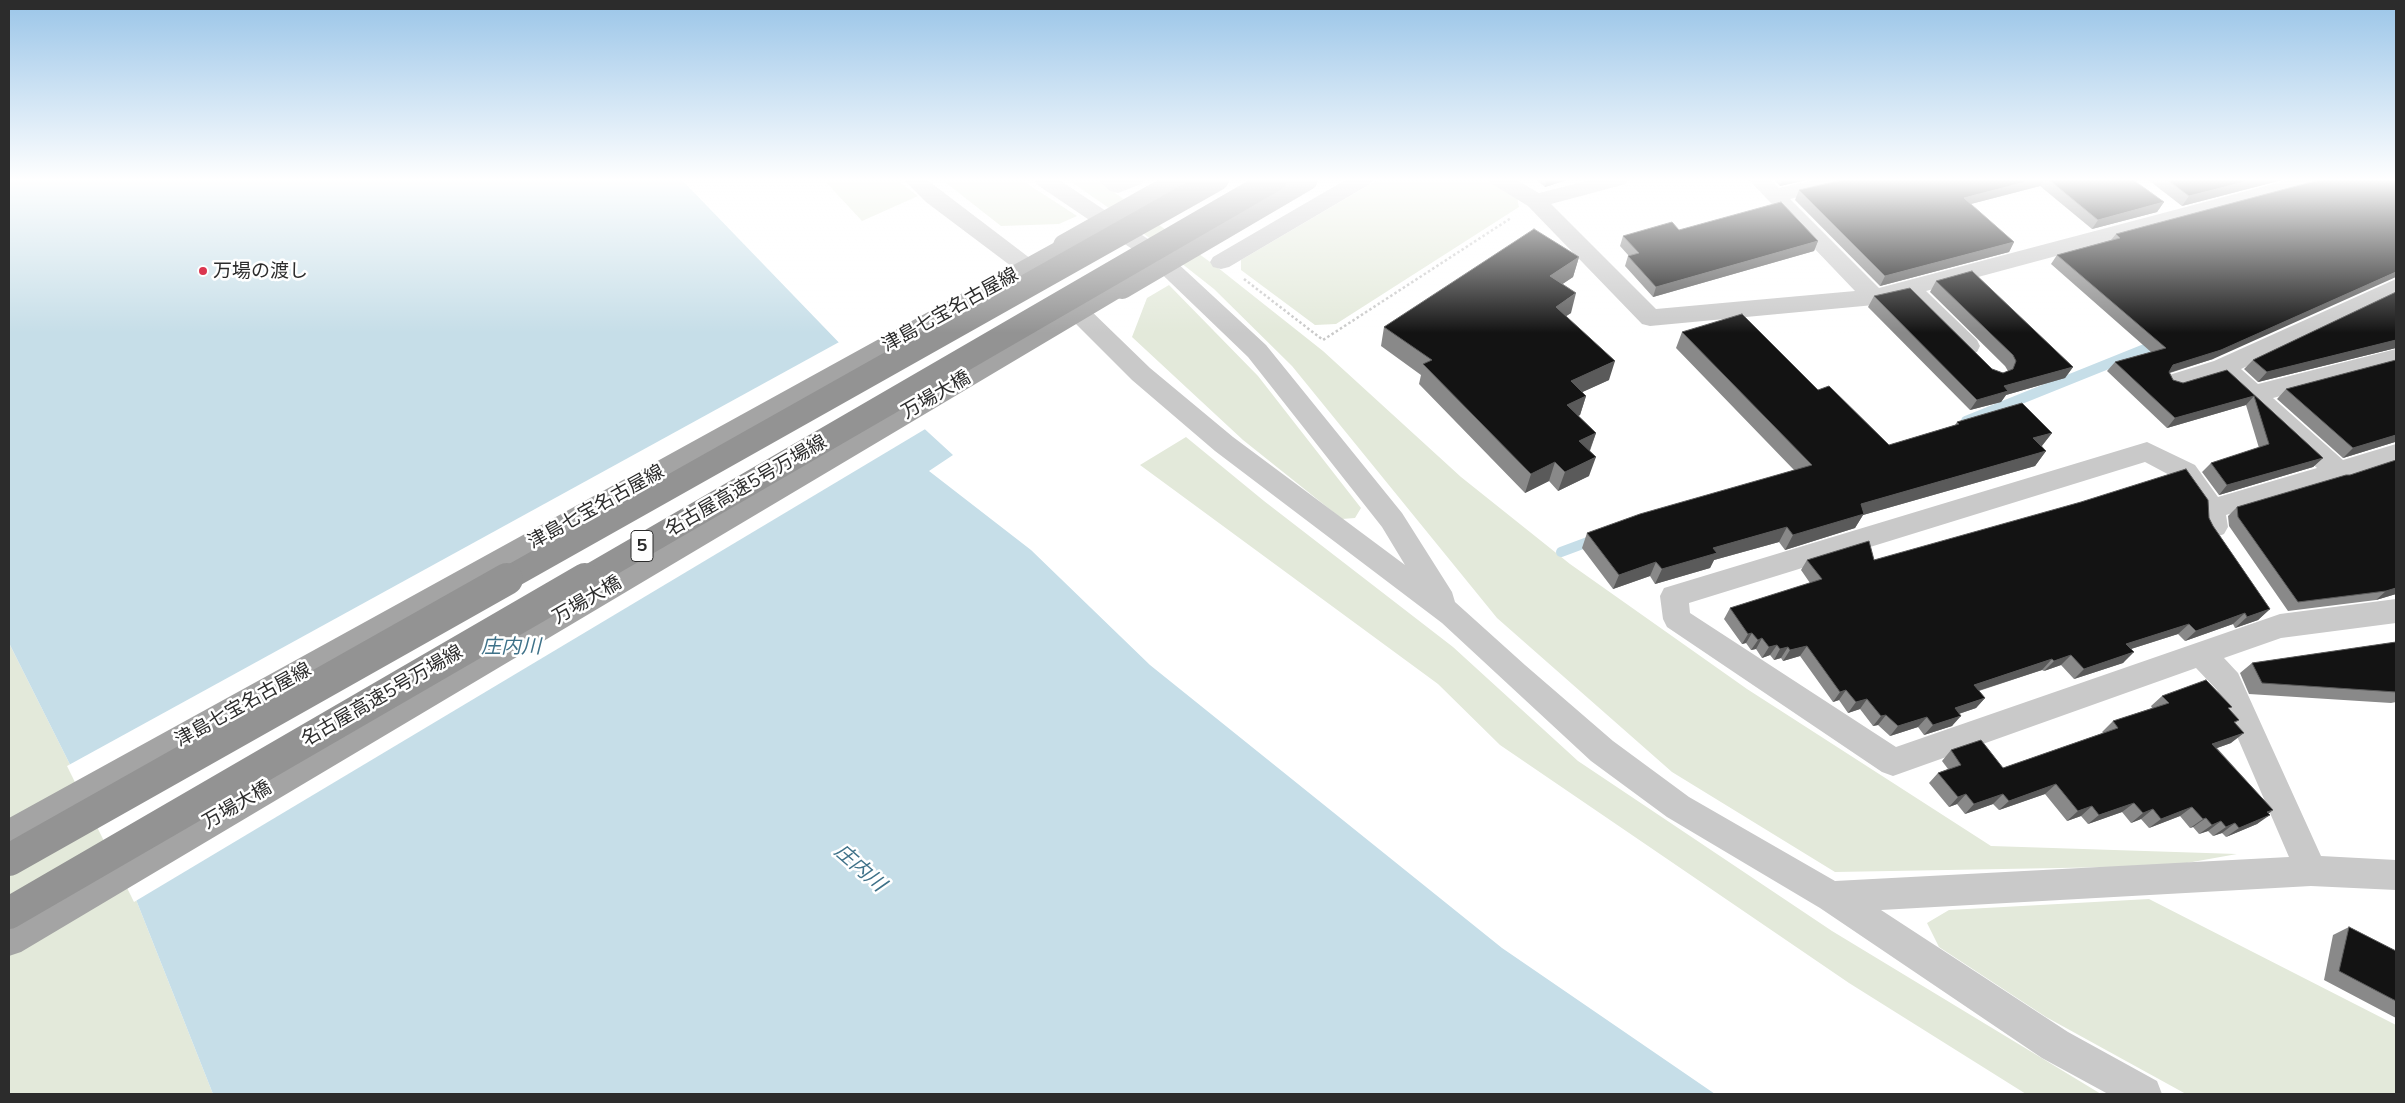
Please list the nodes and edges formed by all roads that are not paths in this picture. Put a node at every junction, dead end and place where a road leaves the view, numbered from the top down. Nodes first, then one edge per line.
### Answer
1 (978, 230) edge
2 (1093, 230) edge
3 (1120, 230) edge
4 (1126, 230) edge
5 (1186, 230) edge
6 (1218, 230) edge
7 (1274, 230) edge
8 (1565, 230) edge
9 (1809, 230) edge
10 (2124, 230) edge
11 (1220, 262) road end
12 (1027, 267) junction
13 (2396, 287) edge
14 (1910, 288) junction
15 (1874, 297) junction
16 (1078, 312) junction
17 (2396, 357) edge
18 (1982, 360) edge
19 (2223, 367) junction
20 (2175, 382) edge
21 (2254, 394) junction
22 (2395, 456) edge
23 (2340, 472) junction
24 (2212, 509) junction
25 (2225, 546) edge
26 (2264, 602) edge
27 (2396, 611) edge
28 (1452, 615) junction
29 (2280, 626) junction
30 (2201, 654) junction
31 (9, 835) edge
32 (9, 860) edge
33 (2311, 871) junction
34 (2396, 875) edge
35 (1832, 897) junction
36 (9, 913) edge
37 (9, 940) edge
38 (2144, 1094) edge

1 - 12 street
2 - 12 main road, 津島七宝名古屋線, bridge
3 - 28 street
4 - 32 highway, 名古屋高速5号万場線 / 5, bridge
5 - 36 highway, 名古屋高速5号万場線 / 5, bridge
6 - 16 main road, bridge
7 - 11 street
8 - 15 street
9 - 15 street
10 - 14 street
12 - 31 main road, 津島七宝名古屋線
13 - 19 street
14 - 15 street
14 - 18 street
16 - 28 street
16 - 37 main road, 万場大橋
17 - 21 street
19 - 20 street
19 - 21 street
21 - 23 street
22 - 23 street
23 - 24 street
24 - 25 street
24 - 30 street
26 - 29 street
27 - 29 street
28 - 35 street
29 - 30 street
30 - 33 street
33 - 34 street
33 - 35 street
35 - 38 street

